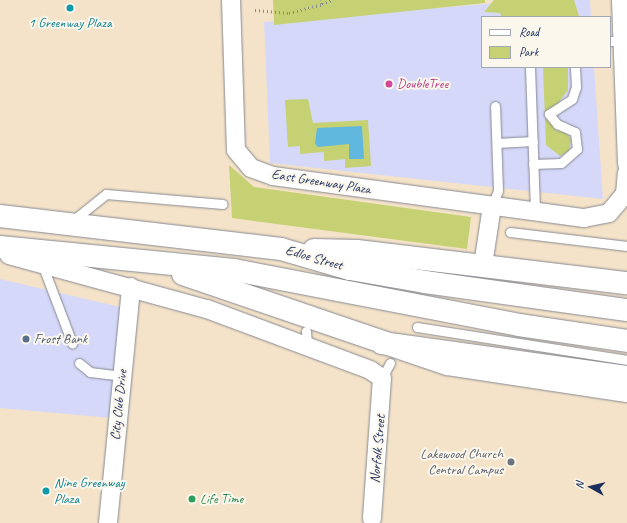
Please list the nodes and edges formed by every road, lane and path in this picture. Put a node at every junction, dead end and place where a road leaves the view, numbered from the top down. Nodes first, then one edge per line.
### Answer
1 (231, 0) edge
2 (321, 0) edge
3 (332, 0) edge
4 (621, 0) edge
5 (322, 4) junction
6 (255, 10) dead end
7 (616, 41) edge
8 (530, 68) edge
9 (575, 68) edge
10 (626, 104) edge
11 (495, 106) dead end
12 (532, 141) junction
13 (497, 142) junction
14 (533, 164) junction
15 (627, 164) edge
16 (627, 173) edge
17 (223, 204) dead end
18 (492, 206) junction
19 (535, 211) junction
20 (0, 216) edge
21 (46, 222) junction
22 (68, 225) junction
23 (510, 232) dead end
24 (627, 246) edge
25 (0, 247) edge
26 (281, 249) junction
27 (0, 252) edge
28 (42, 257) junction
29 (139, 259) junction
30 (483, 265) junction
31 (627, 283) edge
32 (131, 287) junction
33 (627, 310) edge
34 (417, 327) dead end
35 (627, 341) edge
36 (72, 343) dead end
37 (580, 343) junction
38 (627, 360) edge
39 (385, 361) junction
40 (79, 363) dead end
41 (122, 376) junction
42 (627, 377) edge
43 (627, 391) edge
44 (372, 519) dead end
45 (108, 523) edge

1 - 18 street, East Greenway Plaza
2 - 5 path
3 - 5 path
4 - 7 street
5 - 6 path
7 - 10 street
8 - 12 lane
9 - 14 lane
10 - 15 street
11 - 13 lane
12 - 13 lane
12 - 14 lane
13 - 18 lane
14 - 19 lane
16 - 19 street, East Greenway Plaza
17 - 22 lane
18 - 19 street, East Greenway Plaza
18 - 30 street
20 - 21 main road, Edloe Street
21 - 22 main road, Edloe Street
21 - 28 main road
22 - 26 main road, Edloe Street
23 - 24 lane
25 - 28 main road, Edloe Street
26 - 30 main road
26 - 33 main road, Edloe Street
27 - 28 street, Edloe Street
28 - 29 main road, Edloe Street
28 - 32 street, Edloe Street
28 - 36 lane
29 - 37 main road, Edloe Street
29 - 39 main road
30 - 31 main road
32 - 39 street, Edloe Street
32 - 41 street, City Club Drive
34 - 37 lane
35 - 37 main road, Edloe Street
37 - 38 lane
39 - 42 main road
39 - 43 main road
39 - 44 street, Norfolk Street
40 - 41 lane
41 - 45 street, City Club Drive

